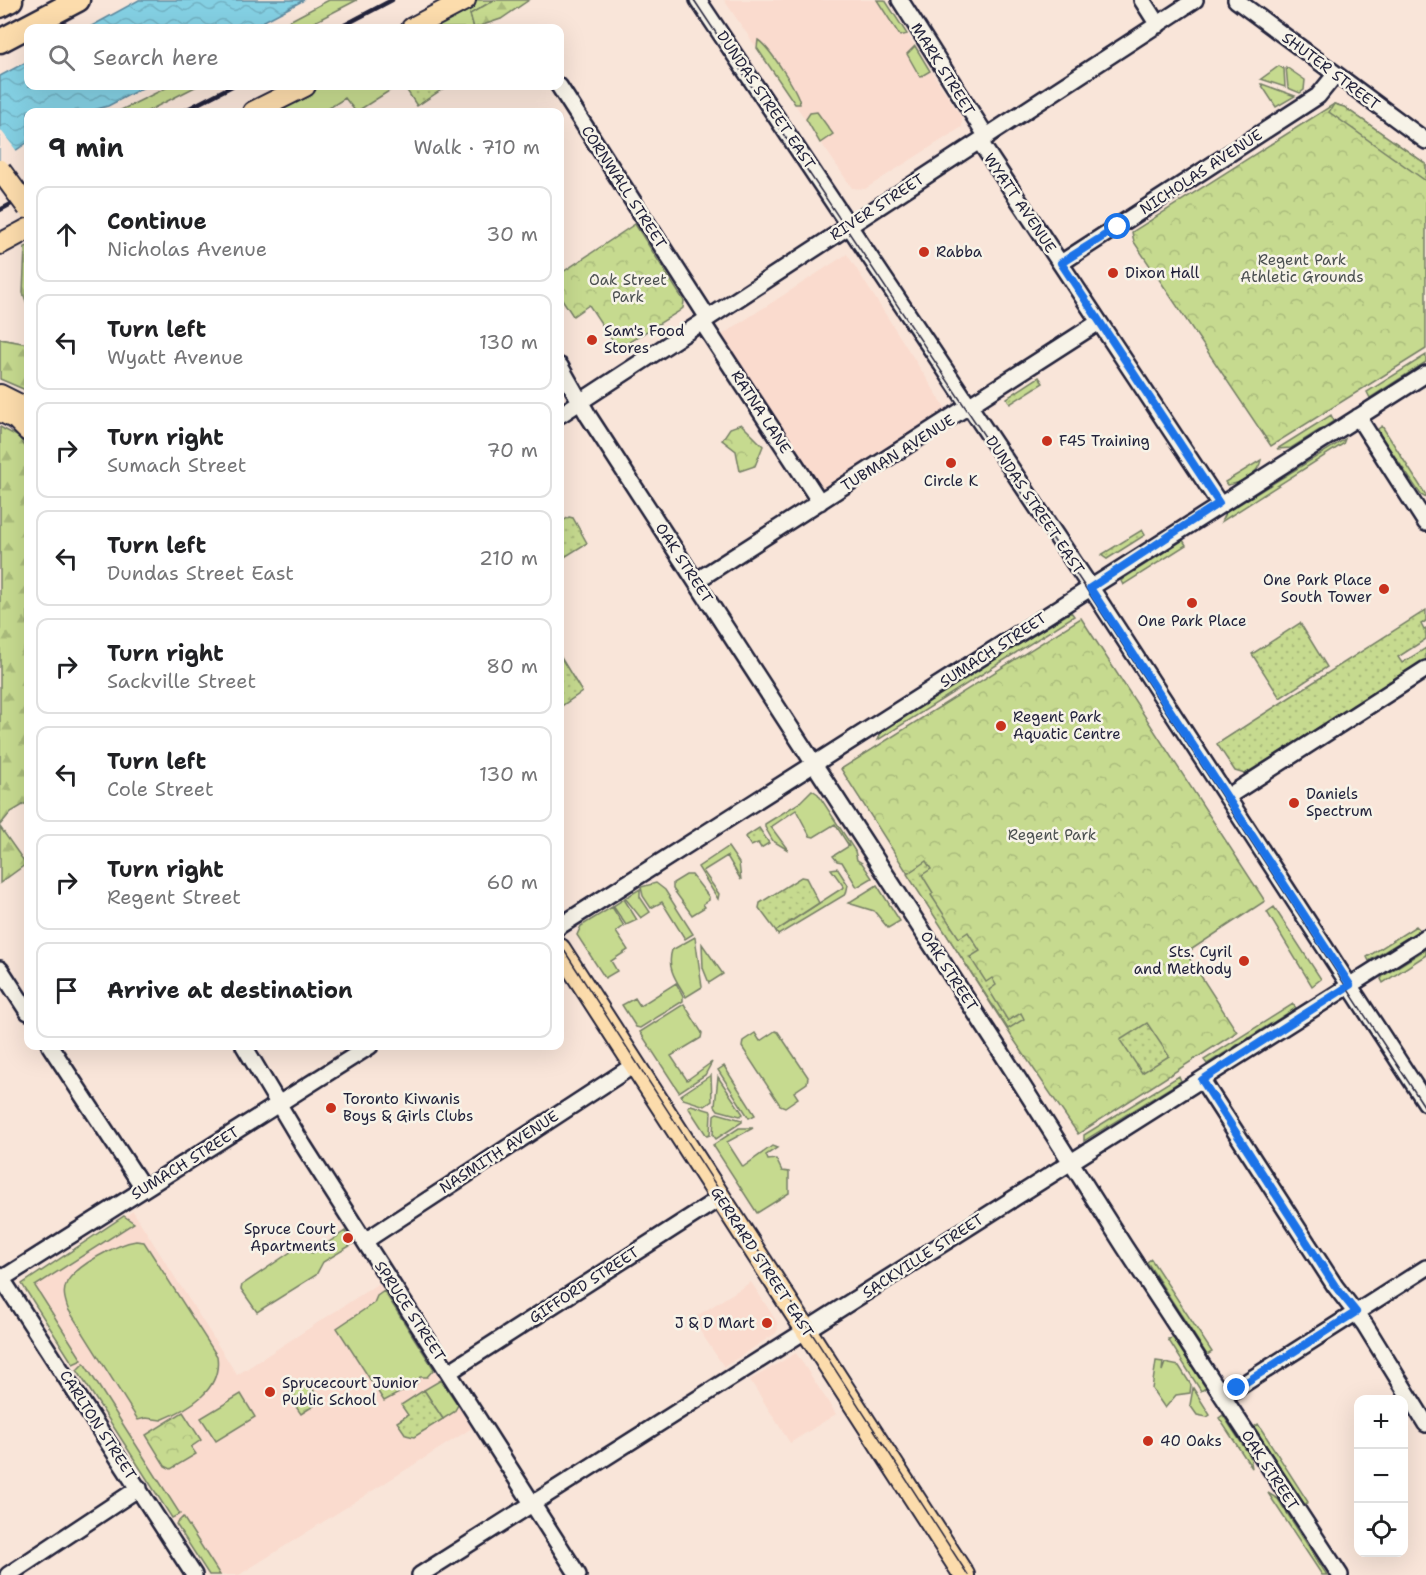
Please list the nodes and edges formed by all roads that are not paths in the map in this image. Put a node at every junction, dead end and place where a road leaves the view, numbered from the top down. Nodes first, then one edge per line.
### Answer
1 (11, 0) edge
2 (78, 0) edge
3 (465, 0) edge
4 (698, 0) edge
5 (900, 0) edge
6 (1142, 0) edge
7 (1195, 0) edge
8 (1236, 0) edge
9 (0, 6) edge
10 (31, 24) edge
11 (420, 24) edge
12 (1158, 25) junction
13 (24, 28) edge
14 (0, 40) edge
15 (1335, 75) junction
16 (297, 90) edge
17 (561, 90) edge
18 (261, 108) edge
19 (983, 140) junction
20 (1426, 141) edge
21 (0, 170) edge
22 (24, 203) edge
23 (850, 225) junction
24 (24, 231) edge
25 (0, 244) edge
26 (1061, 263) junction
27 (705, 320) junction
28 (1099, 322) junction
29 (564, 373) edge
30 (1426, 374) edge
31 (0, 395) edge
32 (581, 401) junction
33 (24, 407) edge
34 (970, 407) junction
35 (0, 411) edge
36 (564, 412) edge
37 (1359, 417) junction
38 (24, 427) edge
39 (820, 502) junction
40 (1219, 503) junction
41 (1426, 523) edge
42 (696, 581) junction
43 (1090, 588) junction
44 (1426, 669) edge
45 (815, 764) junction
46 (1227, 797) junction
47 (564, 923) edge
48 (1426, 937) edge
49 (564, 955) edge
50 (0, 969) edge
51 (1350, 985) junction
52 (24, 1006) edge
53 (53, 1050) edge
54 (246, 1050) edge
55 (364, 1050) edge
56 (634, 1065) junction
57 (1202, 1080) junction
58 (1426, 1101) edge
59 (279, 1104) junction
60 (1070, 1162) junction
61 (144, 1189) junction
62 (720, 1198) junction
63 (365, 1240) junction
64 (1426, 1268) edge
65 (1, 1278) edge
66 (1356, 1312) junction
67 (806, 1330) junction
68 (449, 1372) junction
69 (1223, 1397) junction
70 (1426, 1424) edge
71 (139, 1488) junction
72 (532, 1504) junction
73 (8, 1575) edge
74 (194, 1575) edge
75 (420, 1575) edge
76 (578, 1575) edge
77 (964, 1575) edge
78 (1340, 1575) edge

1 - 9 highway
2 - 10 highway
3 - 11 main road
4 - 23 street, DUNDAS STREET EAST
5 - 19 street, MARK STREET
6 - 12 street
7 - 12 street, RIVER STREET
8 - 15 street, SHUTER STREET
12 - 19 street, RIVER STREET
13 - 14 highway
15 - 20 street, SHUTER STREET
15 - 26 street, NICHOLAS AVENUE
16 - 18 main road
17 - 27 street, CORNWALL STREET
19 - 23 street, RIVER STREET
19 - 26 street, WYATT AVENUE
21 - 22 main road, bridge
23 - 27 street, RIVER STREET
23 - 34 street, DUNDAS STREET EAST
24 - 25 main road
26 - 28 street, WYATT AVENUE
27 - 32 street, RIVER STREET
27 - 39 street, RATNA LANE
28 - 34 street, TUBMAN AVENUE
28 - 40 street, WYATT AVENUE
29 - 32 street, OAK STREET
30 - 37 street, SUMACH STREET
31 - 33 main road
32 - 36 street, RIVER STREET
32 - 42 street, OAK STREET
34 - 39 street, TUBMAN AVENUE
34 - 43 street, DUNDAS STREET EAST
35 - 38 main road
37 - 40 street, SUMACH STREET
37 - 41 street
39 - 42 street, TUBMAN AVENUE
40 - 43 street, SUMACH STREET
42 - 45 street, OAK STREET
43 - 45 street, SUMACH STREET
43 - 46 street, DUNDAS STREET EAST
44 - 46 street
45 - 47 street, SUMACH STREET
45 - 60 street, OAK STREET
46 - 51 street, DUNDAS STREET EAST
48 - 51 street, SACKVILLE STREET
49 - 56 main road, GERRARD STREET EAST
50 - 52 street
51 - 57 street, SACKVILLE STREET
51 - 58 street, DUNDAS STREET EAST
53 - 61 street
54 - 59 street, SPRUCE STREET
55 - 59 street, SUMACH STREET
56 - 62 main road, GERRARD STREET EAST
56 - 63 street, NASMITH AVENUE
57 - 60 street, SACKVILLE STREET
57 - 66 street
59 - 61 street, SUMACH STREET
59 - 63 street, SPRUCE STREET
60 - 67 street, SACKVILLE STREET
60 - 69 street, OAK STREET
61 - 65 street, SUMACH STREET
62 - 67 main road, GERRARD STREET EAST
62 - 68 street, GIFFORD STREET
63 - 68 street, SPRUCE STREET
64 - 66 street
65 - 71 street, CARLTON STREET
66 - 69 street
66 - 70 street
67 - 72 street, SACKVILLE STREET
67 - 77 main road, GERRARD STREET EAST
68 - 72 street, SPRUCE STREET
69 - 78 street, OAK STREET
71 - 73 street
71 - 74 street, CARLTON STREET
72 - 75 street, SACKVILLE STREET
72 - 76 street, SPRUCE STREET

